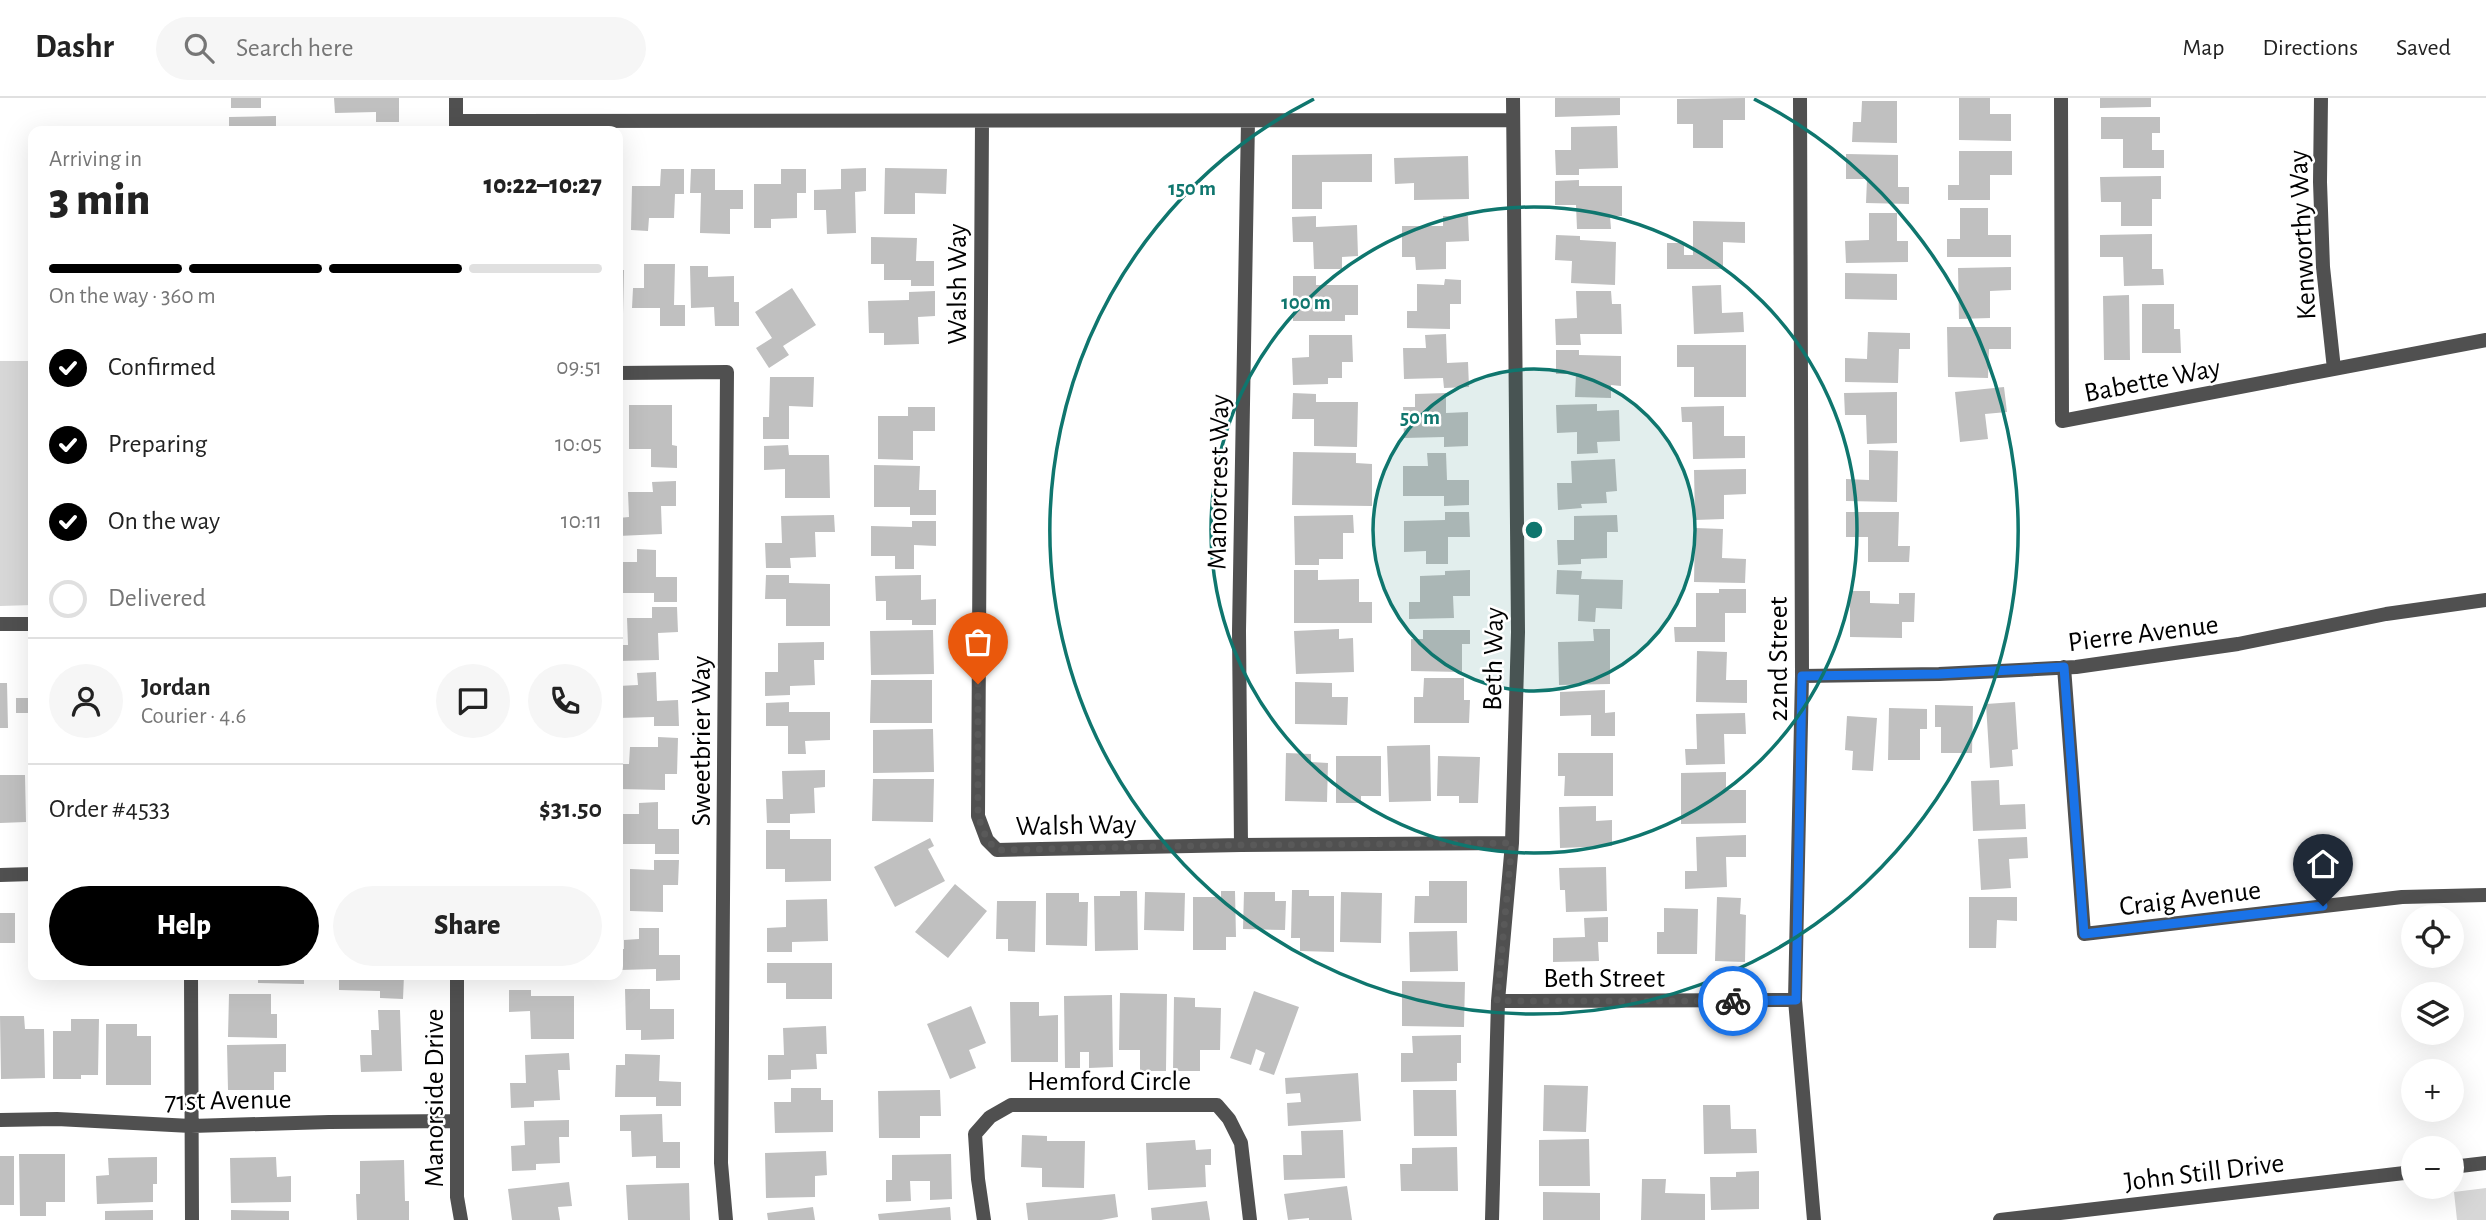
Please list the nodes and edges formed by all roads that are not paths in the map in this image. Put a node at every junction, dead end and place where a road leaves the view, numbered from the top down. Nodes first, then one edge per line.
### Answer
1 (456, 98) edge
2 (1513, 98) edge
3 (1800, 98) edge
4 (2061, 98) edge
5 (2321, 98) edge
6 (982, 121) junction
7 (1248, 121) junction
8 (1513, 121) junction
9 (456, 126) edge
10 (2486, 340) edge
11 (2334, 369) junction
12 (623, 373) edge
13 (2486, 600) edge
14 (0, 624) edge
15 (28, 624) edge
16 (2064, 667) junction
17 (1802, 676) junction
18 (1512, 843) junction
19 (1241, 845) junction
20 (28, 874) edge
21 (0, 875) edge
22 (2486, 895) edge
23 (191, 980) edge
24 (457, 980) edge
25 (1796, 1000) junction
26 (1497, 1001) junction
27 (0, 1120) edge
28 (457, 1121) junction
29 (191, 1126) junction
30 (2486, 1163) edge
31 (2464, 1166) edge
32 (2401, 1173) edge
33 (192, 1220) edge
34 (461, 1220) edge
35 (726, 1220) edge
36 (984, 1220) edge
37 (1250, 1220) edge
38 (1492, 1220) edge
39 (1814, 1220) edge
40 (2000, 1220) edge

1 - 9 street
2 - 8 street, Beth Way
3 - 17 street, 22nd Street
4 - 11 street, Babette Way
5 - 11 street, Kenworthy Way
6 - 7 street
6 - 9 street
6 - 19 street, Walsh Way
7 - 8 street
7 - 19 street, Manorcrest Way
8 - 18 street, Beth Way
10 - 11 street, Babette Way
12 - 35 street, Sweetbrier Way
13 - 16 street, Pierre Avenue
14 - 15 street
16 - 17 street, Pierre Avenue
16 - 22 street, Craig Avenue
17 - 25 street, 22nd Street
18 - 19 street, Walsh Way
18 - 26 street, Beth Way
20 - 21 street
23 - 29 street
24 - 28 street, Manorside Drive
25 - 26 street, Beth Street
25 - 39 street, 22nd Street
26 - 38 street, Beth Way
27 - 29 street, 71st Avenue
28 - 29 street, 71st Avenue
28 - 34 street, Manorside Drive
29 - 33 street
30 - 31 street
32 - 40 street, John Still Drive
36 - 37 street, Hemford Circle

